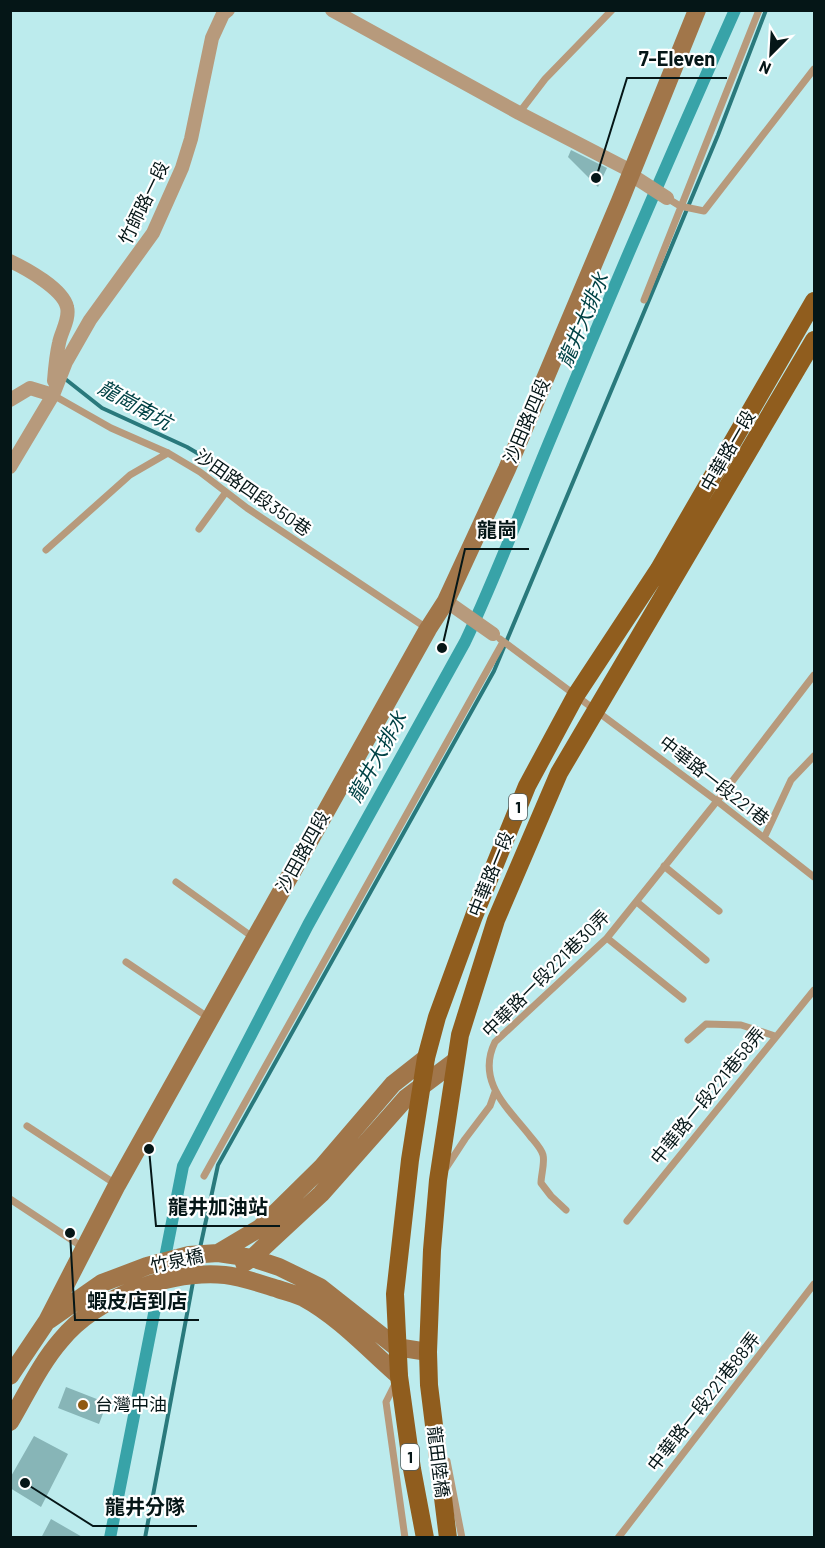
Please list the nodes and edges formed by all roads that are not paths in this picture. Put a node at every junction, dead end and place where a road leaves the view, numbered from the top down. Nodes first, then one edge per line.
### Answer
1 (332, 10) edge
2 (612, 10) edge
3 (697, 10) edge
4 (759, 10) edge
5 (223, 12) edge
6 (814, 69) edge
7 (519, 113) junction
8 (634, 174) junction
9 (667, 198) joint
10 (680, 206) junction
11 (10, 261) edge
12 (644, 300) dead end
13 (814, 301) edge
14 (814, 340) edge
15 (53, 395) junction
16 (10, 400) edge
17 (168, 453) junction
18 (10, 467) edge
19 (226, 492) junction
20 (199, 530) dead end
21 (46, 550) dead end
22 (453, 606) junction
23 (428, 629) junction
24 (498, 638) junction
25 (814, 675) edge
26 (576, 695) junction
27 (596, 709) junction
28 (814, 756) edge
29 (717, 801) junction
30 (764, 838) junction
31 (664, 866) junction
32 (814, 877) edge
33 (176, 882) dead end
34 (637, 902) junction
35 (719, 911) dead end
36 (606, 938) junction
37 (254, 939) junction
38 (706, 960) dead end
39 (126, 962) dead end
40 (814, 990) edge
41 (683, 999) dead end
42 (210, 1019) junction
43 (775, 1036) junction
44 (688, 1040) dead end
45 (426, 1058) junction
46 (454, 1062) junction
47 (421, 1089) junction
48 (495, 1092) junction
49 (27, 1126) dead end
50 (204, 1176) dead end
51 (438, 1180) junction
52 (117, 1185) junction
53 (10, 1199) edge
54 (566, 1210) dead end
55 (627, 1221) dead end
56 (84, 1248) junction
57 (218, 1253) junction
58 (252, 1258) junction
59 (225, 1275) junction
60 (814, 1284) edge
61 (47, 1321) junction
62 (60, 1341) junction
63 (396, 1347) junction
64 (428, 1352) junction
65 (10, 1376) edge
66 (399, 1376) junction
67 (429, 1385) joint
68 (10, 1422) edge
69 (405, 1538) edge
70 (425, 1538) edge
71 (448, 1538) edge
72 (462, 1538) edge
73 (618, 1538) edge

1 - 7 street
2 - 7 lane
3 - 8 street, 沙田路四段
4 - 10 lane
5 - 15 street, 竹師路一段
6 - 10 lane
7 - 8 street
8 - 9 street
8 - 22 street, 沙田路四段
9 - 10 lane
10 - 12 lane
11 - 15 street
13 - 26 main road, 中華路一段 / 1
14 - 27 main road, 中華路一段 / 1
15 - 16 street
15 - 17 lane, 沙田路四段350巷
15 - 18 street, 竹師路一段
17 - 19 lane, 沙田路四段350巷
17 - 21 lane
19 - 20 lane
19 - 23 lane, 沙田路四段350巷
22 - 23 street, 沙田路四段
22 - 24 street
23 - 37 street, 沙田路四段
24 - 26 lane, 中華路一段221巷
24 - 50 lane
25 - 29 lane, 中華路一段221巷30弄
26 - 27 lane, 中華路一段221巷
26 - 45 main road, 中華路一段 / 1
27 - 29 lane, 中華路一段221巷
27 - 46 main road, 中華路一段 / 1
28 - 30 lane
29 - 30 lane, 中華路一段221巷
29 - 31 lane, 中華路一段221巷30弄
30 - 32 lane, 中華路一段221巷
31 - 34 lane, 中華路一段221巷30弄
31 - 35 lane
33 - 37 lane
34 - 36 lane, 中華路一段221巷30弄
34 - 38 lane
36 - 41 lane
36 - 48 lane, 中華路一段221巷30弄
37 - 42 street, 沙田路四段
39 - 42 lane
40 - 43 lane, 中華路一段221巷58弄
42 - 52 street, 沙田路四段
43 - 44 lane
43 - 55 lane, 中華路一段221巷58弄
45 - 47 main road, 中華路一段 / 1
45 - 57 street
46 - 47 street
46 - 51 main road, 中華路一段 / 1
47 - 58 street
47 - 63 main road, 中華路一段 / 1
48 - 51 lane
48 - 54 lane
49 - 52 lane
51 - 64 main road, 中華路一段 / 1
52 - 56 street, 沙田路四段
53 - 56 lane
56 - 61 street, 沙田路四段
57 - 58 street
57 - 61 street, 竹泉橋
58 - 59 street
58 - 63 street
59 - 62 street, 竹泉橋
59 - 66 street, 竹泉橋
60 - 73 lane, 中華路一段221巷88弄
61 - 62 street
61 - 65 street, 沙田路四段
62 - 68 street
63 - 64 street
63 - 66 main road, 中華路一段 / 1
64 - 67 main road, 中華路一段 / 1
64 - 72 lane
66 - 69 lane
66 - 70 main road, 龍田陸橋 / 1
67 - 71 main road, 龍田陸橋 / 1

